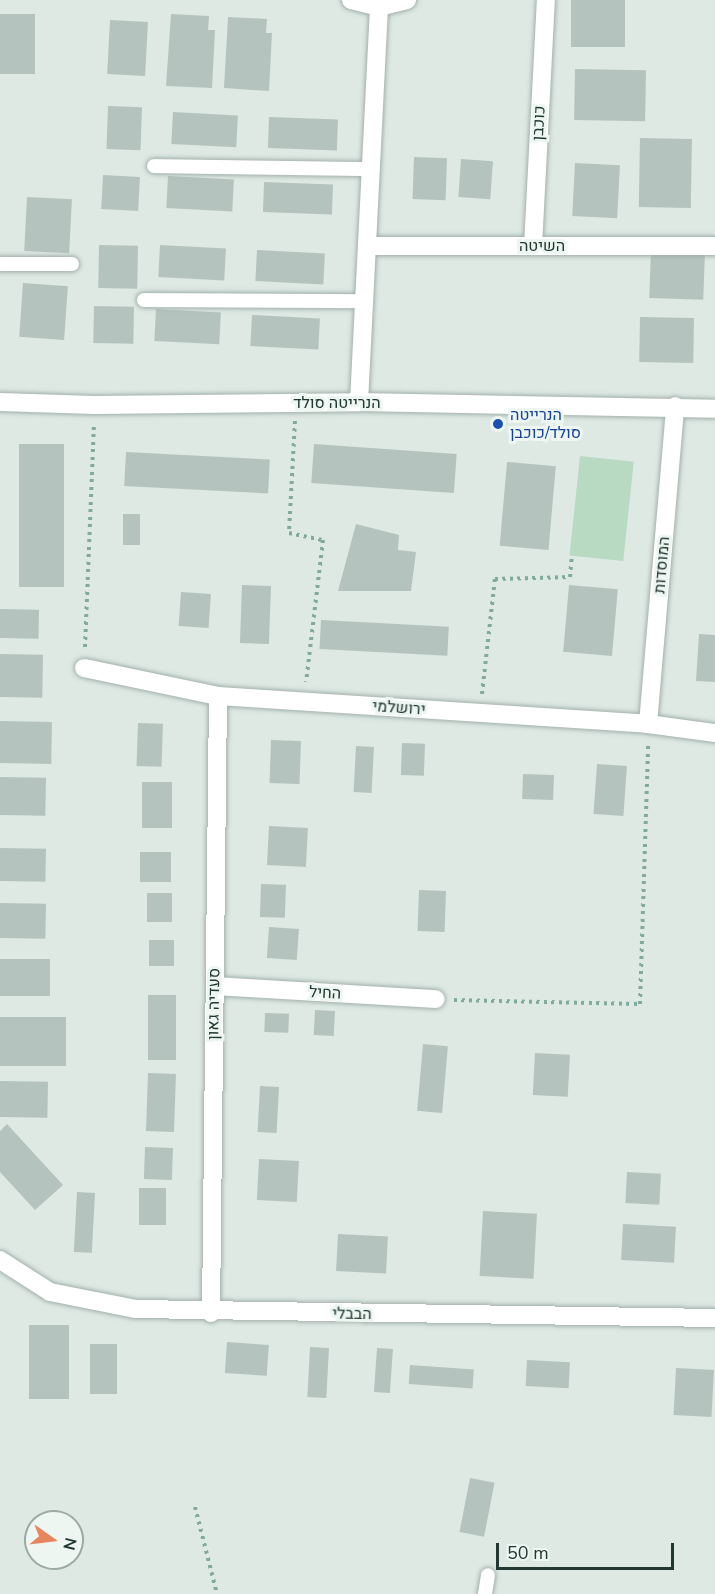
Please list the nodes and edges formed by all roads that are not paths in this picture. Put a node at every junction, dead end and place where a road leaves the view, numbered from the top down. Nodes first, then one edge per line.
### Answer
1 (351, 0) edge
2 (407, 0) edge
3 (546, 0) edge
4 (379, 7) junction
5 (154, 166) dead end
6 (371, 170) junction
7 (368, 246) junction
8 (533, 246) junction
9 (715, 246) edge
10 (0, 264) edge
11 (72, 264) dead end
12 (144, 300) dead end
13 (366, 301) junction
14 (0, 402) edge
15 (359, 402) junction
16 (675, 406) junction
17 (715, 409) edge
18 (84, 668) road end
19 (218, 696) junction
20 (648, 724) junction
21 (715, 733) edge
22 (214, 986) junction
23 (436, 999) road end
24 (0, 1260) edge
25 (210, 1313) junction
26 (715, 1318) edge
27 (488, 1575) dead end
28 (486, 1594) edge

1 - 4 street
2 - 4 street
3 - 8 street, כוכבן
4 - 6 street
5 - 6 lane
6 - 7 street
7 - 8 street, השיטה
7 - 13 street
8 - 9 street, השיטה
10 - 11 lane
12 - 13 lane
13 - 15 street
14 - 15 street, הנרייטה סולד
15 - 16 street, הנרייטה סולד
16 - 17 street, הנרייטה סולד
16 - 20 street, המוסדות
18 - 19 street, ירושלמי
19 - 20 street, ירושלמי
19 - 22 street, סעדיה גאון
20 - 21 street, ירושלמי
22 - 23 street, החיל
22 - 25 street, סעדיה גאון
24 - 25 street, הבבלי
25 - 26 street, הבבלי
27 - 28 lane

